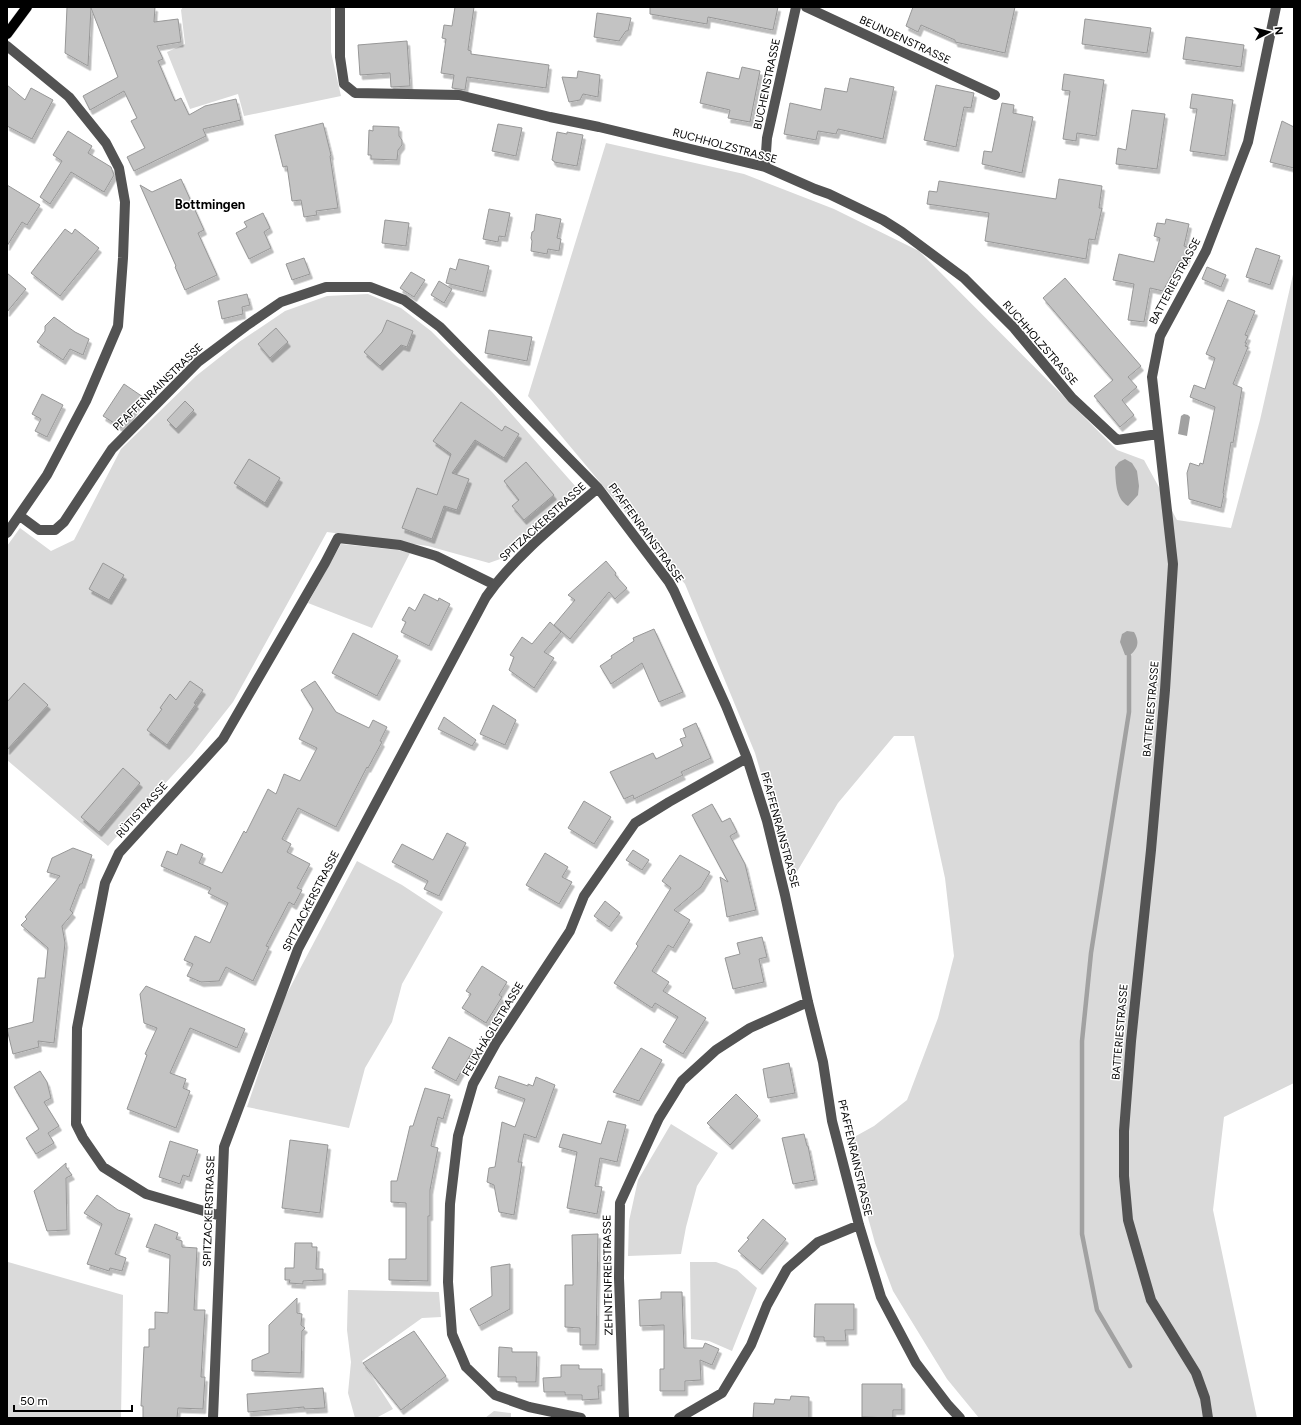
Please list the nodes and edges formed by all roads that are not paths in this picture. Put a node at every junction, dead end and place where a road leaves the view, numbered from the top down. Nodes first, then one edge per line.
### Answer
1 (27, 7) edge
2 (340, 7) edge
3 (796, 7) edge
4 (806, 7) edge
5 (1276, 7) edge
6 (7, 34) edge
7 (7, 46) edge
8 (995, 95) dead end
9 (765, 167) junction
10 (1158, 434) junction
11 (598, 488) junction
12 (20, 516) junction
13 (7, 533) edge
14 (494, 585) junction
15 (748, 758) junction
16 (808, 1002) junction
17 (221, 1216) junction
18 (859, 1226) junction
19 (213, 1418) edge
20 (582, 1418) edge
21 (624, 1418) edge
22 (678, 1418) edge
23 (960, 1418) edge
24 (1208, 1418) edge

1 - 6 main road
2 - 9 street, RUCHHOLZSTRASSE
3 - 9 street, BUCHENSTRASSE
4 - 8 street, BEUNDENSTRASSE
5 - 10 street, BATTERIESTRASSE
7 - 12 street
9 - 10 street, RUCHHOLZSTRASSE
10 - 24 street, BATTERIESTRASSE
11 - 12 street, PFAFFENRAINSTRASSE
11 - 14 street, SPITZACKERSTRASSE
11 - 15 street, PFAFFENRAINSTRASSE
12 - 13 street
14 - 17 street, SPITZACKERSTRASSE
14 - 17 street, RÜTISTRASSE
15 - 16 street, PFAFFENRAINSTRASSE
15 - 20 street, FELIXHÄGLISTRASSE
16 - 18 street, PFAFFENRAINSTRASSE
16 - 21 street, ZEHNTENFREISTRASSE
17 - 19 street, SPITZACKERSTRASSE
18 - 22 street
18 - 23 street, PFAFFENRAINSTRASSE

